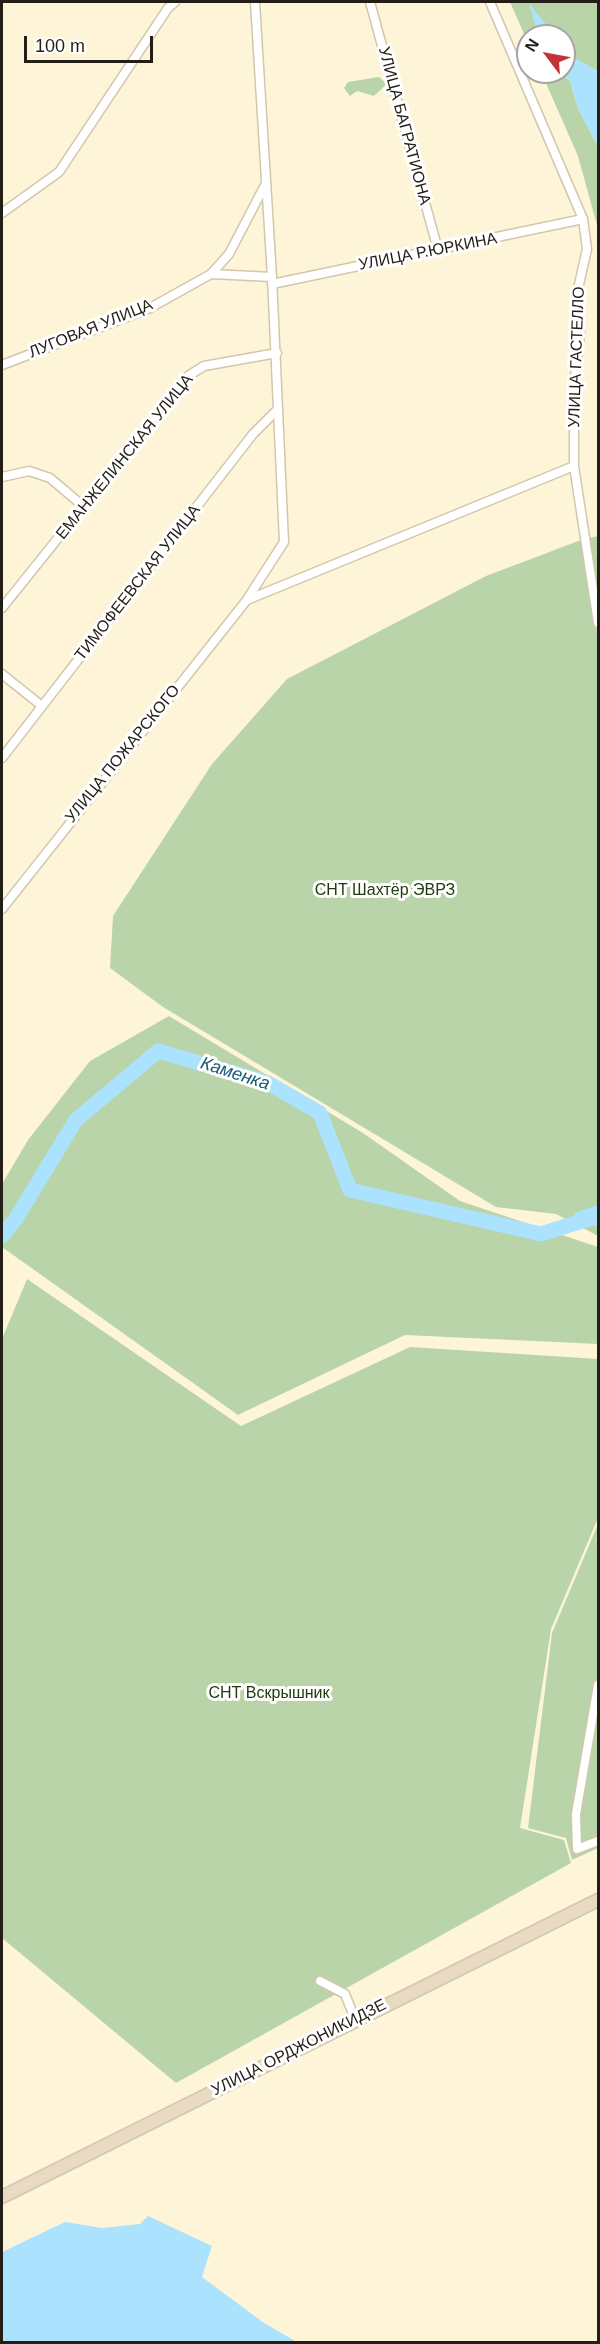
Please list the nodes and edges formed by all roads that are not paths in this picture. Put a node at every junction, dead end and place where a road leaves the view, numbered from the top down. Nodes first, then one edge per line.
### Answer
1 (175, 2) edge
2 (255, 2) edge
3 (370, 2) edge
4 (490, 2) edge
5 (266, 184) junction
6 (2, 213) edge
7 (583, 219) junction
8 (438, 250) junction
9 (211, 274) junction
10 (272, 280) junction
11 (277, 353) junction
12 (2, 365) edge
13 (277, 410) junction
14 (574, 466) junction
15 (2, 477) edge
16 (83, 506) junction
17 (246, 601) junction
18 (2, 608) edge
19 (598, 623) edge
20 (2, 674) edge
21 (42, 706) junction
22 (2, 758) edge
23 (2, 909) edge
24 (598, 1685) edge
25 (598, 1841) edge
26 (598, 1900) edge
27 (320, 1981) dead end
28 (355, 2019) junction
29 (2, 2197) edge

1 - 6 street
2 - 5 street
3 - 8 street, УЛИЦА БАГРАТИОНА
4 - 7 street, УЛИЦА ГАСТЕЛЛО
5 - 9 street, ЛУГОВАЯ УЛИЦА
5 - 10 street
7 - 8 street, УЛИЦА Р.ЮРКИНА
7 - 14 street, УЛИЦА ГАСТЕЛЛО
8 - 10 street, УЛИЦА Р.ЮРКИНА
9 - 10 street
9 - 12 street, ЛУГОВАЯ УЛИЦА
10 - 11 street, УЛИЦА ПОЖАРСКОГО
11 - 13 street, УЛИЦА ПОЖАРСКОГО
11 - 16 street, ЕМАНЖЕЛИНСКАЯ УЛИЦА
13 - 17 street, УЛИЦА ПОЖАРСКОГО
13 - 21 street, ТИМОФЕЕВСКАЯ УЛИЦА
14 - 17 street, УЛИЦА ПОЖАРСКОГО
14 - 19 street, УЛИЦА ГАСТЕЛЛО
15 - 16 street
16 - 18 street, ЕМАНЖЕЛИНСКАЯ УЛИЦА
17 - 23 street, УЛИЦА ПОЖАРСКОГО
20 - 21 street
21 - 22 street, ТИМОФЕЕВСКАЯ УЛИЦА
24 - 25 street
26 - 28 main road, УЛИЦА ОРДЖОНИКИДЗЕ
27 - 28 street
28 - 29 main road, УЛИЦА ОРДЖОНИКИДЗЕ

